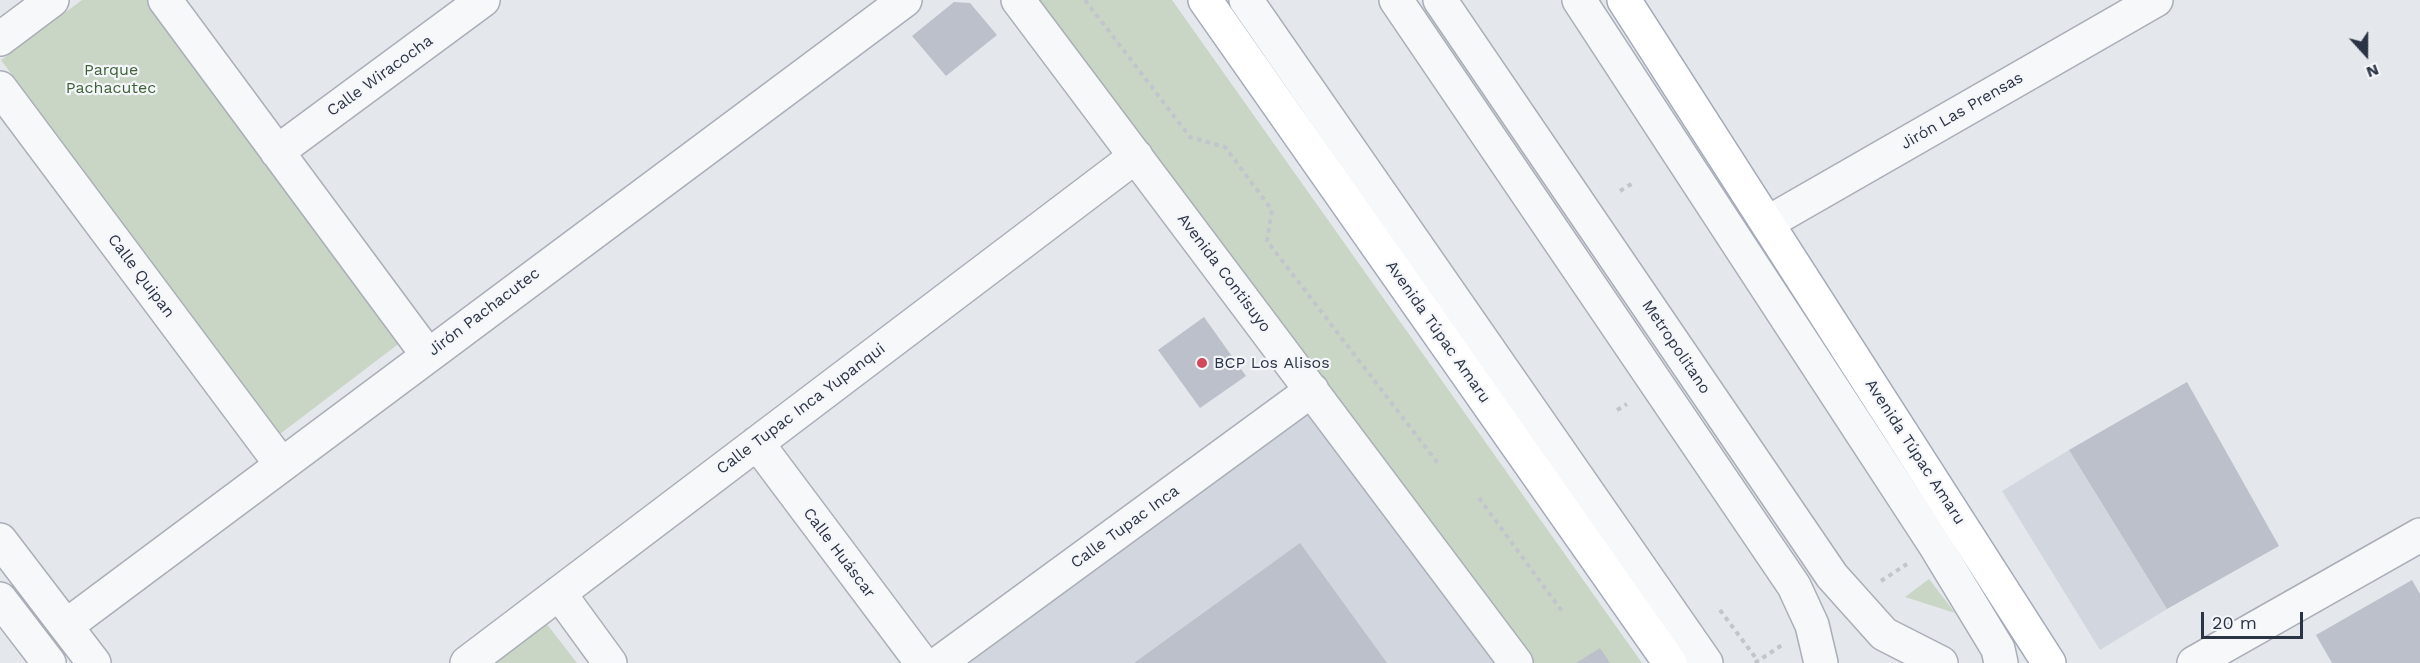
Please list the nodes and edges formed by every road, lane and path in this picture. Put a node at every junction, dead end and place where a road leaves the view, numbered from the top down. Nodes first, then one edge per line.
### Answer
1 (52, 0) edge
2 (165, 0) edge
3 (483, 0) edge
4 (905, 0) edge
5 (1017, 0) edge
6 (1086, 0) edge
7 (1205, 0) edge
8 (1246, 0) edge
9 (1396, 0) edge
10 (1440, 0) edge
11 (1579, 0) edge
12 (1624, 0) edge
13 (2156, 0) edge
14 (0, 39) edge
15 (0, 88) edge
16 (277, 152) junction
17 (1136, 156) junction
18 (1633, 183) dead end
19 (1620, 191) dead end
20 (1768, 222) junction
21 (427, 354) junction
22 (1312, 390) junction
23 (1627, 404) dead end
24 (1617, 410) dead end
25 (757, 443) junction
26 (281, 464) junction
27 (1440, 466) dead end
28 (1479, 498) dead end
29 (2420, 535) edge
30 (0, 540) edge
31 (559, 593) junction
32 (0, 599) edge
33 (1720, 610) dead end
34 (1564, 614) dead end
35 (66, 626) junction
36 (1758, 661) dead end
37 (49, 663) edge
38 (94, 663) edge
39 (467, 663) edge
40 (610, 663) edge
41 (922, 663) edge
42 (939, 663) edge
43 (1516, 663) edge
44 (1670, 663) edge
45 (1706, 663) edge
46 (1821, 663) edge
47 (1899, 663) edge
48 (1941, 663) edge
49 (2001, 663) edge
50 (2049, 663) edge
51 (2194, 663) edge

1 - 14 street
2 - 16 street
3 - 16 street, Calle Wiracocha
4 - 21 street, Jirón Pachacutec
5 - 17 street, Avenida Contisuyo
6 - 27 path
7 - 44 main road, Avenida Túpac Amaru
8 - 45 street
9 - 46 street
10 - 48 street, Metropolitano
11 - 49 street
12 - 20 main road, Avenida Túpac Amaru
13 - 20 street, Jirón Las Prensas
15 - 26 street, Calle Quipan
16 - 21 street
17 - 22 street, Avenida Contisuyo
17 - 25 street, Calle Tupac Inca Yupanqui
18 - 19 path
20 - 50 main road, Avenida Túpac Amaru
21 - 26 street, Jirón Pachacutec
22 - 42 street, Calle Tupac Inca
22 - 43 street, Avenida Contisuyo
23 - 24 path
25 - 31 street, Calle Tupac Inca Yupanqui
25 - 41 street, Calle Huáscar
26 - 35 street, Jirón Pachacutec
28 - 34 path
29 - 51 street
30 - 35 street
31 - 39 street, Calle Tupac Inca Yupanqui
31 - 40 street
32 - 37 street
33 - 36 path
35 - 38 street
47 - 48 street

